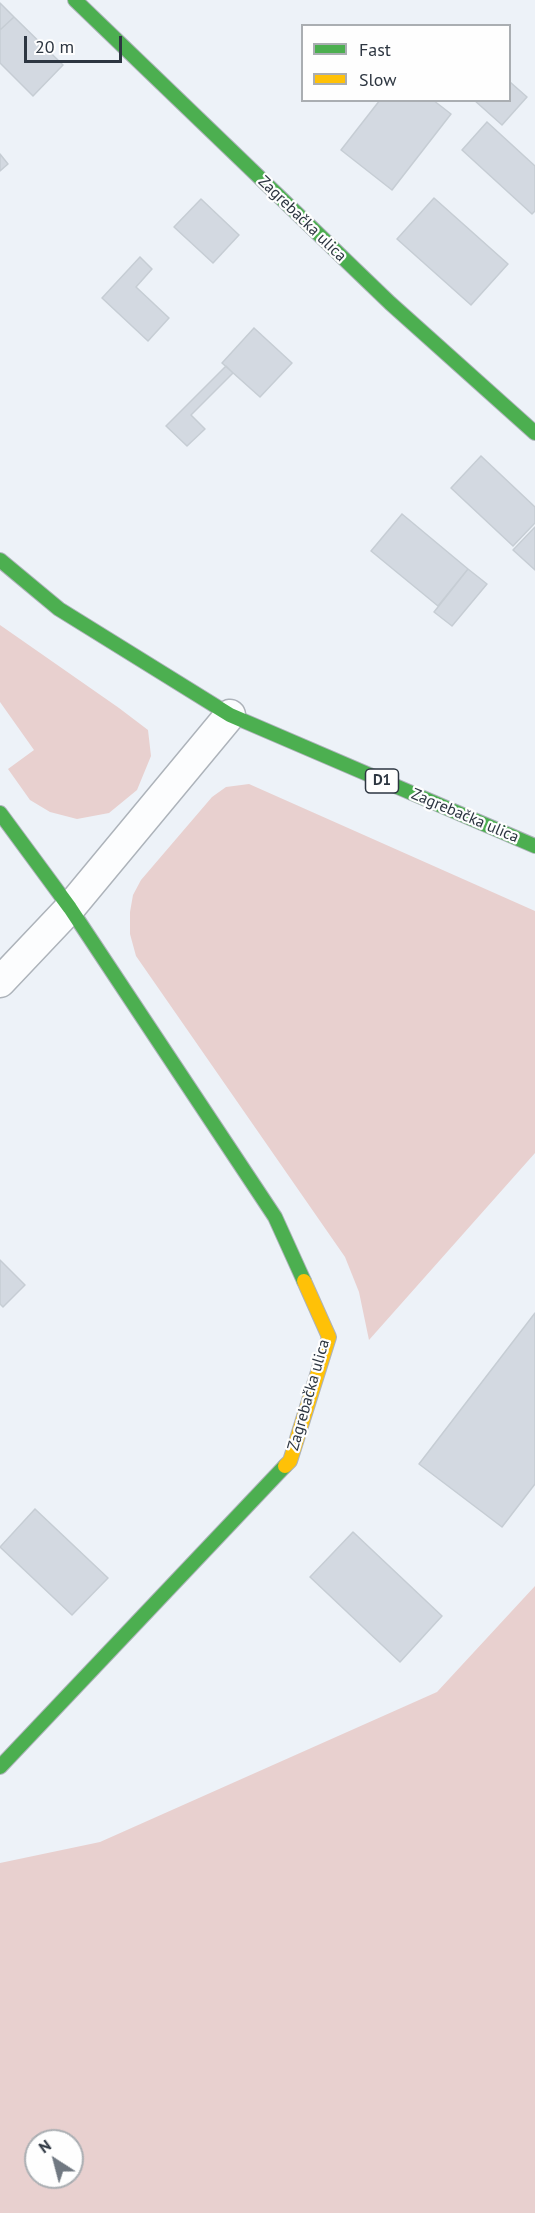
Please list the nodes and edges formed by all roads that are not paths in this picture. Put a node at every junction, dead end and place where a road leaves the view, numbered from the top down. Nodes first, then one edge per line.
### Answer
1 (75, 0) edge
2 (535, 433) edge
3 (0, 560) edge
4 (230, 715) junction
5 (0, 813) edge
6 (535, 846) edge
7 (70, 908) junction
8 (0, 982) edge
9 (0, 1767) edge

1 - 2 street, Zagrebačka ulica
3 - 4 street, Zagrebačka ulica / D1
4 - 6 street, Zagrebačka ulica / D1
4 - 7 street
5 - 7 street, Zagrebačka ulica
7 - 8 street
7 - 9 street, Zagrebačka ulica

